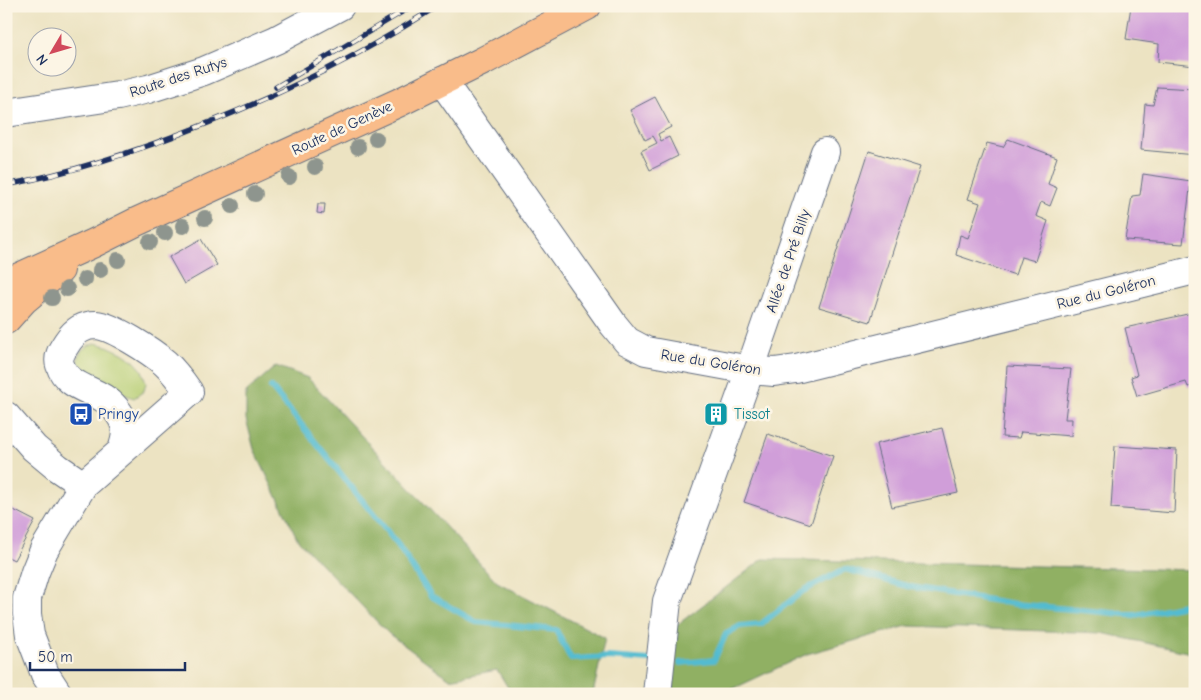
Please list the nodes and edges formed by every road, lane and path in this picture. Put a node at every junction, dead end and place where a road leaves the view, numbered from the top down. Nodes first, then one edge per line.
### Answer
1 (340, 6) edge
2 (587, 6) edge
3 (442, 81) junction
4 (6, 113) edge
5 (825, 152) dead end
6 (94, 243) junction
7 (1195, 270) edge
8 (6, 283) edge
9 (6, 320) edge
10 (750, 370) junction
11 (6, 416) edge
12 (122, 450) junction
13 (83, 485) junction
14 (58, 694) edge
15 (657, 694) edge

1 - 4 street, Route des Rutys
2 - 3 main road, Route de Genève
3 - 6 main road, Route de Genève
3 - 10 street, Rue du Goléron
5 - 10 street, Allée de Pré Billy
6 - 8 main road, Route de Genève
6 - 9 main road, Route de Genève
7 - 10 street, Rue du Goléron
10 - 15 street, Allée de Pré Billy
11 - 13 street
12 - 12 street
12 - 13 street
13 - 14 street

